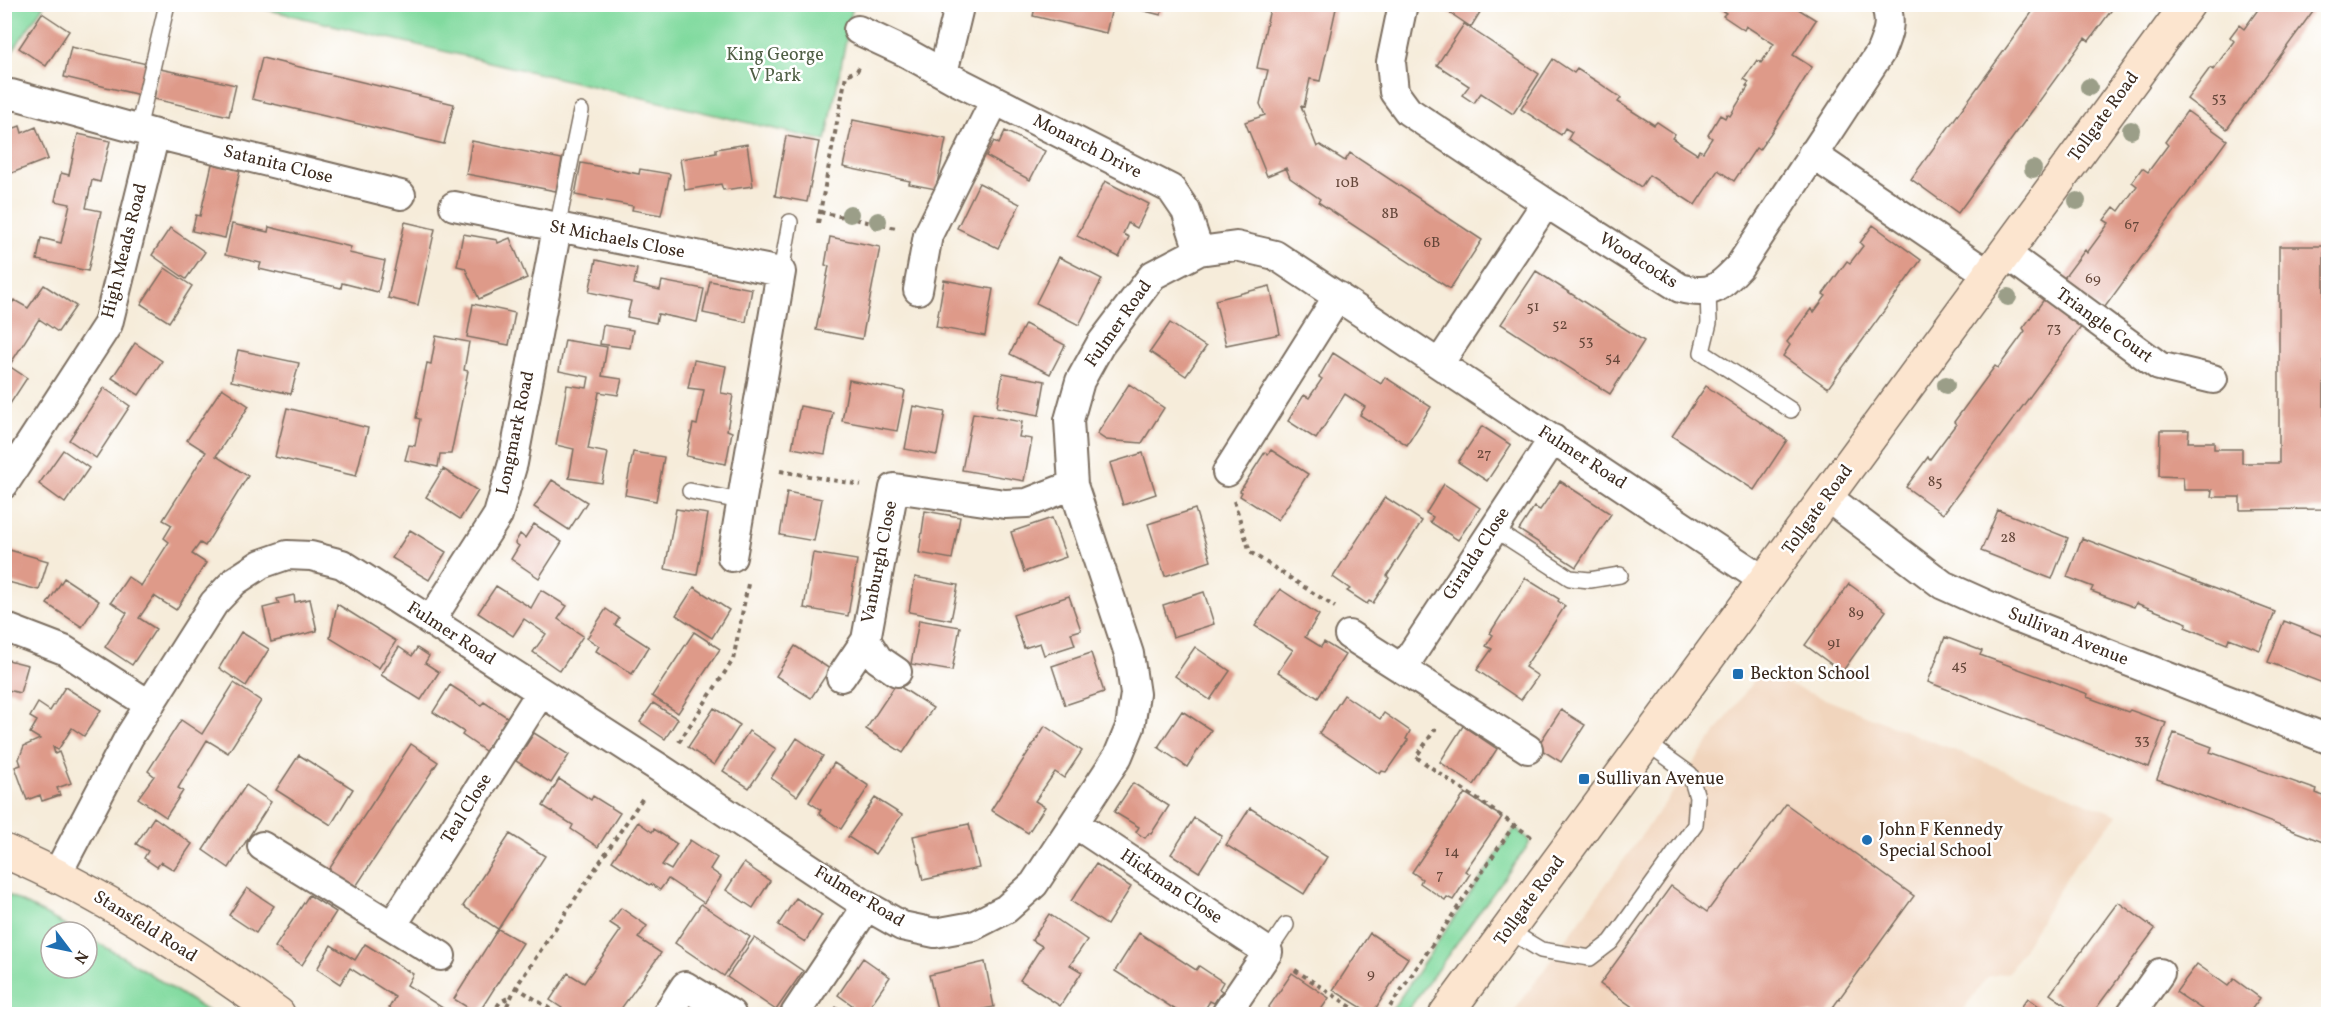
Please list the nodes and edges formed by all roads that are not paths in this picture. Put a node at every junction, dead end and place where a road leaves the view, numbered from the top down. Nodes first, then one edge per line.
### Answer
1 (167, 4) edge
2 (1403, 4) edge
3 (2187, 4) edge
4 (959, 6) edge
5 (1892, 6) edge
6 (858, 30) road end
7 (943, 73) junction
8 (4, 98) edge
9 (995, 100) junction
10 (581, 111) dead end
11 (147, 132) junction
12 (1812, 154) junction
13 (401, 195) dead end
14 (1546, 203) junction
15 (454, 206) dead end
16 (790, 222) dead end
17 (557, 228) junction
18 (1199, 251) junction
19 (1996, 264) junction
20 (781, 272) junction
21 (918, 290) dead end
22 (1708, 290) junction
23 (1338, 296) junction
24 (1439, 364) junction
25 (2213, 379) dead end
26 (1791, 410) dead end
27 (1553, 440) junction
28 (1227, 472) road end
29 (4, 484) edge
30 (1073, 485) junction
31 (690, 491) dead end
32 (1827, 497) junction
33 (740, 501) junction
34 (1494, 530) junction
35 (732, 557) dead end
36 (1620, 575) dead end
37 (1765, 581) junction
38 (431, 620) junction
39 (4, 627) edge
40 (1349, 635) road end
41 (866, 640) junction
42 (1402, 669) junction
43 (897, 672) dead end
44 (841, 677) dead end
45 (541, 692) junction
46 (150, 705) junction
47 (2328, 739) edge
48 (1647, 743) junction
49 (1528, 749) dead end
50 (1074, 824) junction
51 (262, 846) dead end
52 (4, 851) edge
53 (57, 874) junction
54 (867, 906) junction
55 (1286, 925) dead end
56 (392, 926) junction
57 (1508, 930) junction
58 (1268, 952) junction
59 (441, 956) dead end
60 (2160, 973) dead end
61 (2138, 1012) edge
62 (278, 1014) edge
63 (667, 1014) edge
64 (731, 1014) edge
65 (795, 1014) edge
66 (1226, 1014) edge
67 (1446, 1014) edge

1 - 11 lane
2 - 14 street, Woodcocks
3 - 19 street, Tollgate Road
4 - 7 street
5 - 12 street
6 - 7 street, Monarch Drive
7 - 9 street, Monarch Drive
8 - 11 street, Satanita Close
9 - 18 street, Monarch Drive
9 - 21 street
10 - 17 lane
11 - 13 street, Satanita Close
11 - 29 street, High Meads Road
12 - 19 street
12 - 22 street
14 - 22 street, Woodcocks
14 - 24 street
15 - 17 street, St Michaels Close
16 - 20 lane
17 - 20 street, St Michaels Close
17 - 38 street, Longmark Road
18 - 23 street, Fulmer Road
18 - 30 street, Fulmer Road
19 - 25 street, Triangle Court
19 - 32 street, Tollgate Road
20 - 33 street
22 - 26 lane
23 - 24 street, Fulmer Road
23 - 28 street
24 - 27 street, Fulmer Road
27 - 34 street, Giralda Close
27 - 37 street, Fulmer Road
30 - 41 street, Vanburgh Close
30 - 50 street, Fulmer Road
31 - 33 lane
32 - 37 street, Tollgate Road
32 - 47 street, Sullivan Avenue
33 - 35 street
34 - 36 lane
34 - 42 street, Giralda Close
37 - 48 street, Tollgate Road
38 - 45 street, Fulmer Road
38 - 46 street, Fulmer Road
39 - 46 street
40 - 42 street
41 - 43 street, Vanburgh Close
41 - 44 street, Vanburgh Close
42 - 49 street
45 - 54 street, Fulmer Road
45 - 56 street, Teal Close
46 - 53 street, Fulmer Road
48 - 57 street, Tollgate Road
48 - 57 lane
50 - 54 street, Fulmer Road
50 - 58 street, Hickman Close
51 - 56 street
52 - 53 street, Stansfeld Road
53 - 62 street, Stansfeld Road
54 - 65 street
55 - 58 lane
56 - 59 street
57 - 67 street, Tollgate Road
58 - 66 street
60 - 61 street
63 - 64 street

